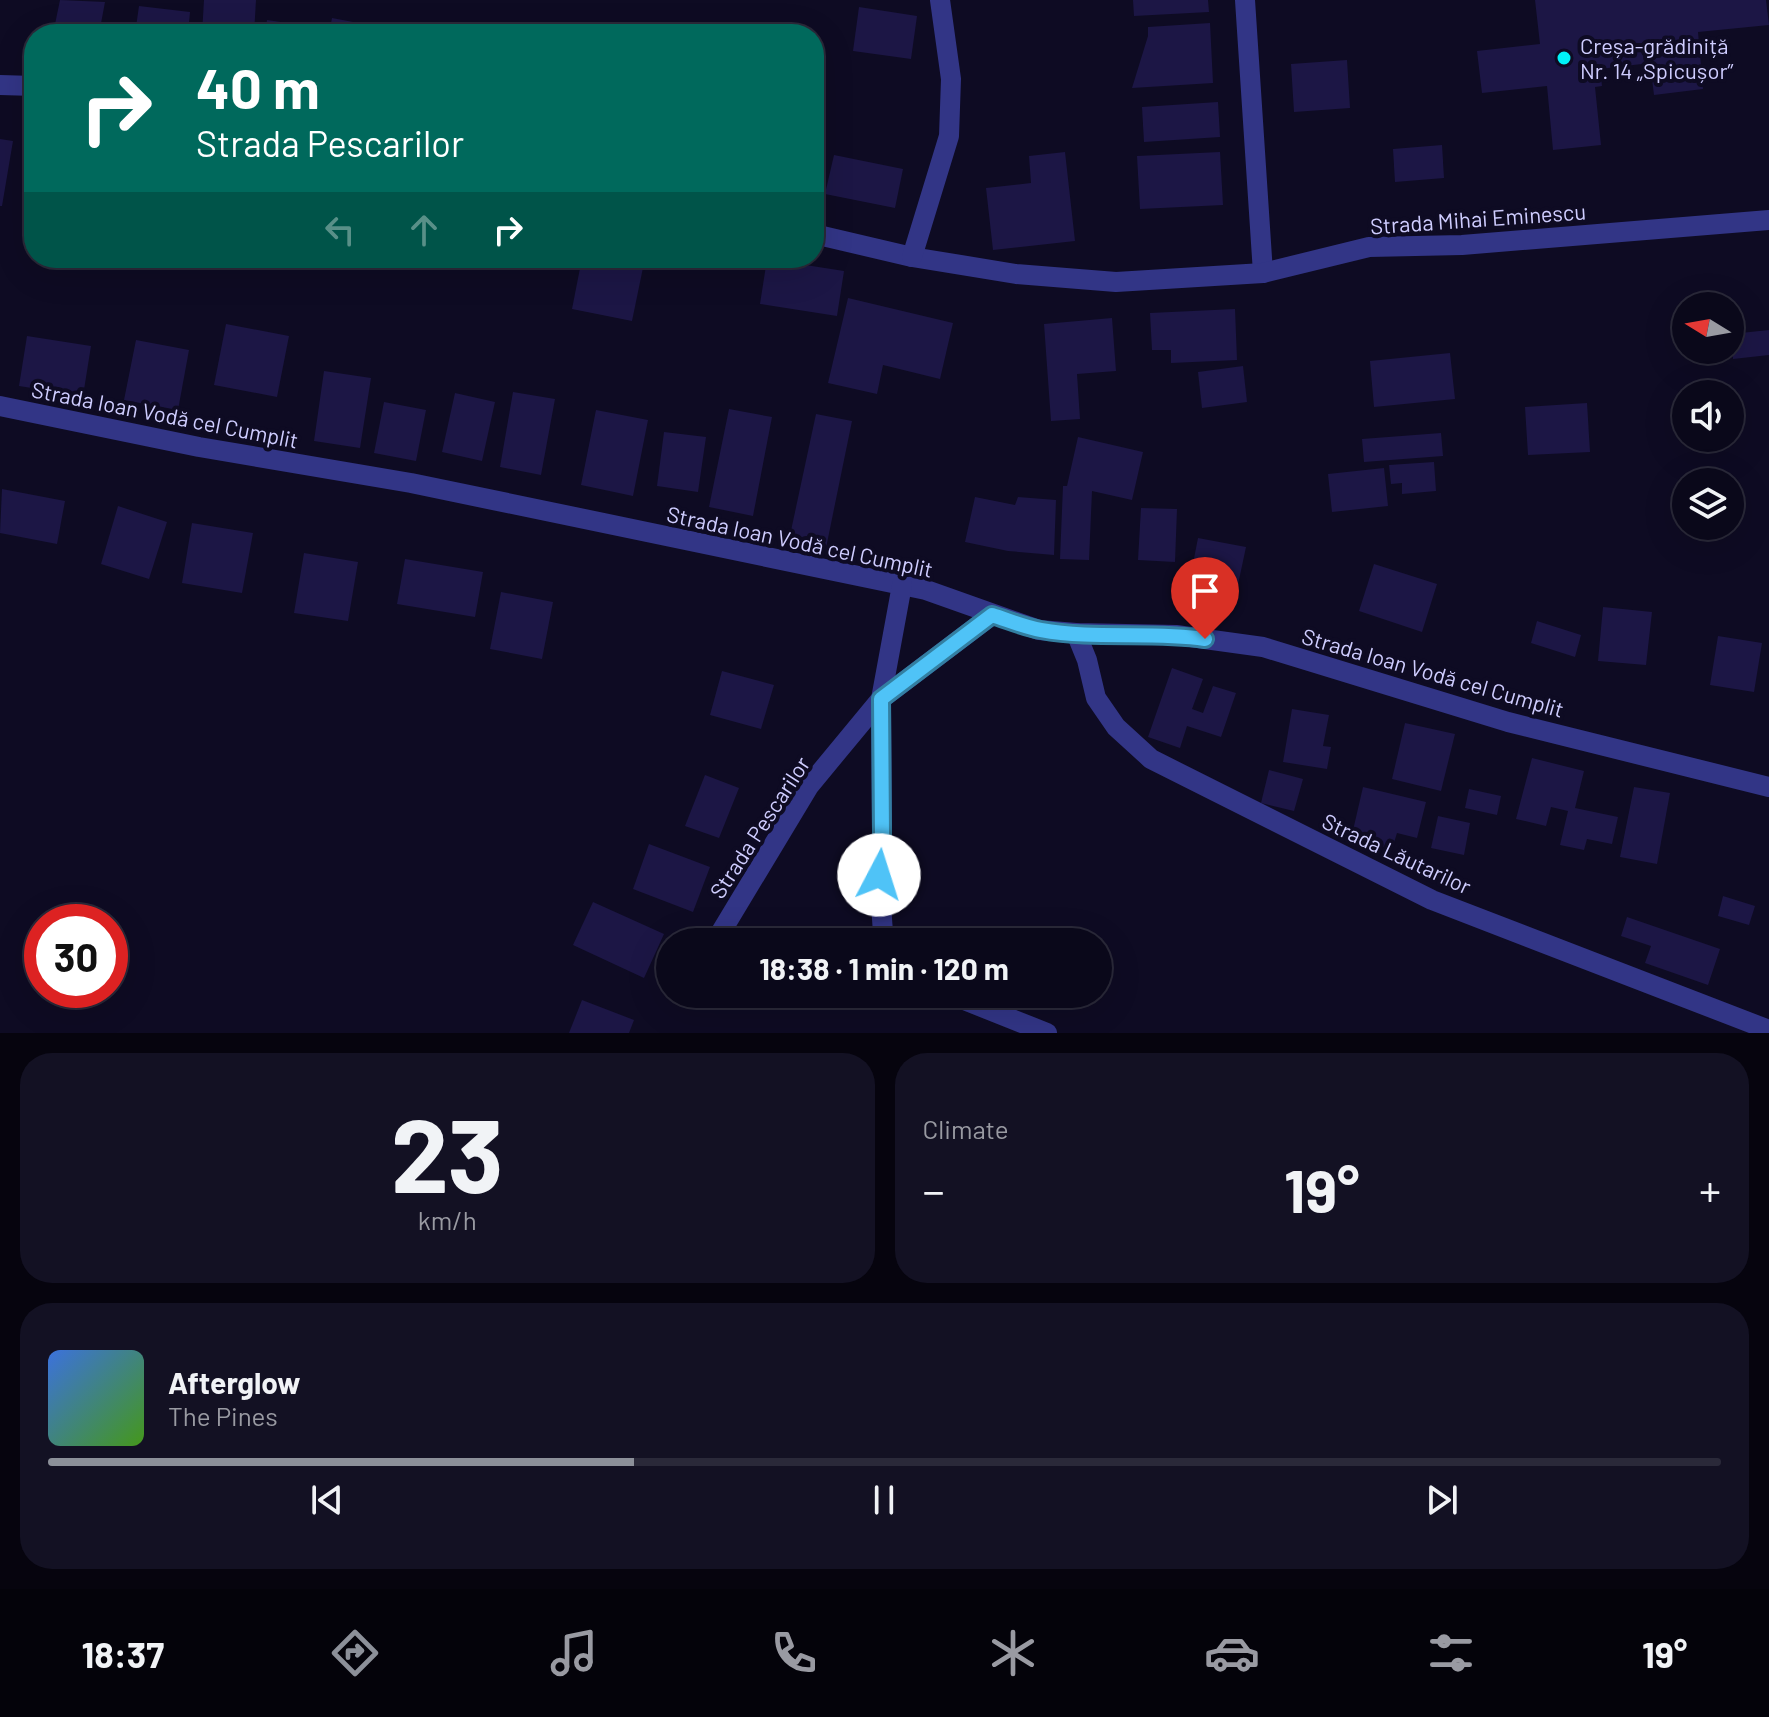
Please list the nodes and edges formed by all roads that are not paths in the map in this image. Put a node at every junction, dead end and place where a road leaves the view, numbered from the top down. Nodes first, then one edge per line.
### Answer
1 (940, 0) edge
2 (1245, 0) edge
3 (0, 85) edge
4 (24, 86) edge
5 (1769, 220) edge
6 (824, 236) edge
7 (912, 257) junction
8 (1263, 273) junction
9 (0, 406) edge
10 (902, 585) junction
11 (992, 615) junction
12 (1076, 633) junction
13 (881, 699) junction
14 (1769, 787) edge
15 (723, 928) edge
16 (883, 928) edge
17 (984, 1008) edge
18 (1769, 1030) edge
19 (1047, 1033) edge

1 - 7 street
2 - 8 street
3 - 4 street
5 - 8 street, Strada Mihai Eminescu
6 - 7 street, Strada Mihai Eminescu
7 - 8 street, Strada Mihai Eminescu
9 - 10 street, Strada Ioan Vodă cel Cumplit
10 - 11 street, Strada Ioan Vodă cel Cumplit
10 - 13 street
11 - 12 street, Strada Ioan Vodă cel Cumplit
11 - 13 street, Strada Pescarilor
12 - 14 street, Strada Ioan Vodă cel Cumplit
12 - 18 street, Strada Lăutarilor
13 - 15 street, Strada Pescarilor
13 - 16 street
17 - 19 street

